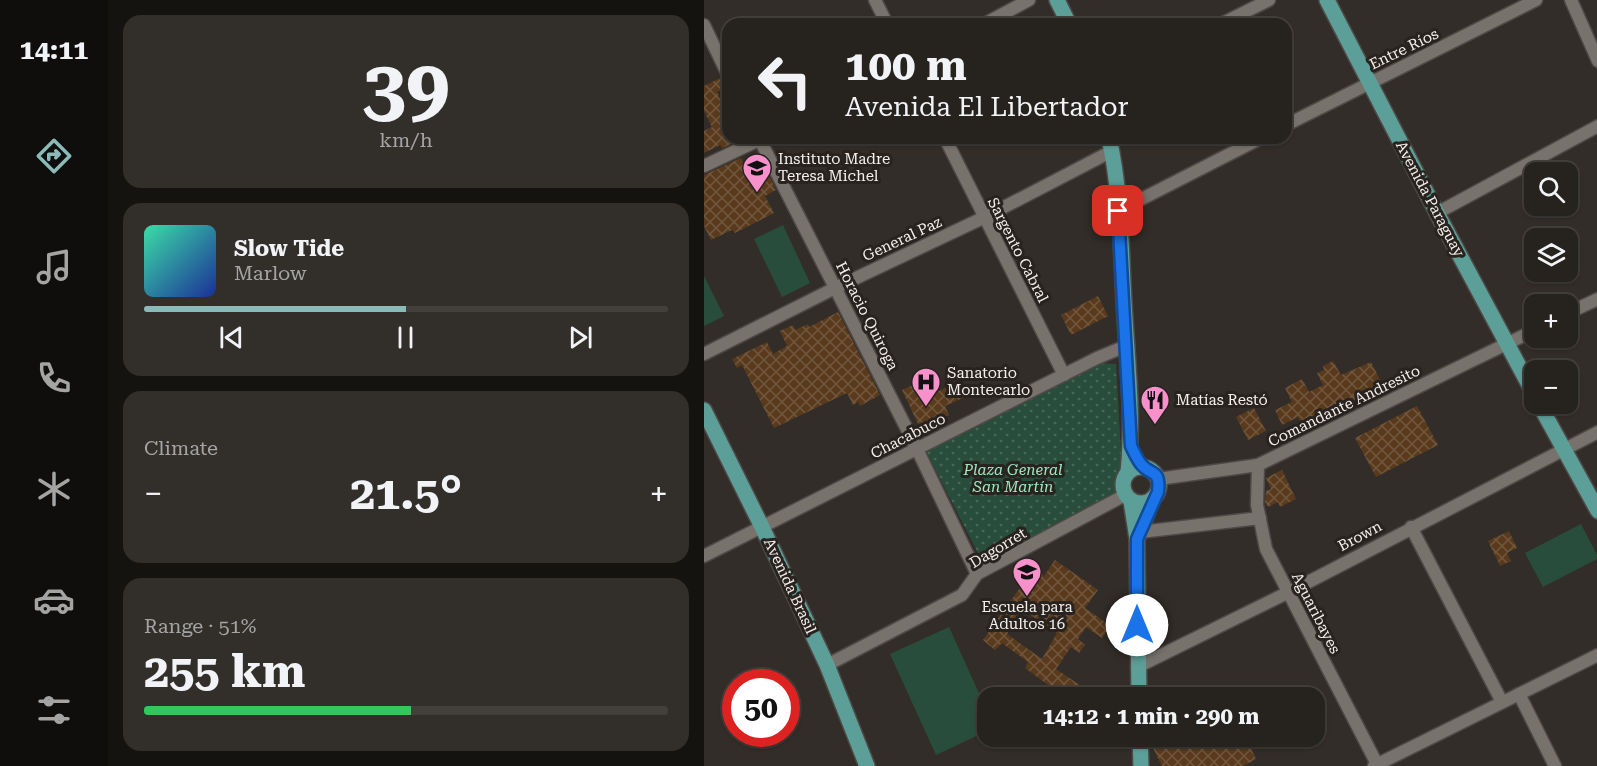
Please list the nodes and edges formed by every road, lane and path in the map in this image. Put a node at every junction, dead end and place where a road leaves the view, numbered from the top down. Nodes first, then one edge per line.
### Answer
1 (875, 0) edge
2 (1029, 0) edge
3 (1057, 0) edge
4 (1269, 0) edge
5 (1327, 0) edge
6 (1536, 0) edge
7 (1571, 0) edge
8 (884, 18) edge
9 (995, 18) edge
10 (1066, 18) edge
11 (1233, 18) edge
12 (704, 25) edge
13 (1598, 60) edge
14 (722, 62) edge
15 (1369, 83) junction
16 (1292, 122) edge
17 (1598, 126) edge
18 (748, 144) edge
19 (763, 144) edge
20 (948, 144) edge
21 (1249, 144) edge
22 (1111, 145) edge
23 (704, 166) edge
24 (1118, 211) junction
25 (1437, 213) junction
26 (985, 217) junction
27 (835, 288) junction
28 (1598, 299) edge
29 (1578, 309) edge
30 (1524, 335) edge
31 (1506, 344) junction
32 (1126, 346) junction
33 (704, 354) edge
34 (1064, 375) junction
35 (1524, 376) edge
36 (704, 410) edge
37 (1544, 414) edge
38 (1598, 432) edge
39 (1131, 446) junction
40 (917, 448) junction
41 (1563, 448) junction
42 (1258, 465) junction
43 (1143, 467) junction
44 (1128, 472) junction
45 (1158, 479) junction
46 (1128, 498) junction
47 (1153, 498) junction
48 (1598, 511) edge
49 (1259, 518) junction
50 (762, 527) junction
51 (1411, 527) junction
52 (1139, 536) junction
53 (704, 556) edge
54 (977, 574) junction
55 (1289, 592) junction
56 (1598, 655) edge
57 (827, 665) junction
58 (1137, 667) junction
59 (1138, 687) edge
60 (1519, 694) junction
61 (1502, 702) junction
62 (1140, 747) edge
63 (867, 766) edge
64 (1141, 766) edge
65 (1376, 766) edge
66 (1555, 766) edge

1 - 8 street
2 - 9 street
3 - 10 main road
4 - 11 street
5 - 15 main road, Avenida Paraguay
6 - 15 street, Entre Ríos
7 - 13 street
12 - 14 street
15 - 16 street, Entre Ríos
15 - 25 main road, Avenida Paraguay
17 - 25 street
18 - 23 street
19 - 27 street, Horacio Quiroga
20 - 26 street, Sargento Cabral
21 - 24 street
22 - 24 main road
22 - 26 street, General Paz
24 - 32 main road
25 - 31 main road, Avenida Paraguay
26 - 27 street, General Paz
26 - 34 street, Sargento Cabral
27 - 33 street, General Paz
27 - 40 street, Horacio Quiroga
28 - 29 street
30 - 31 street, Comandante Andresito
31 - 35 main road, Avenida Paraguay
31 - 42 street, Comandante Andresito
32 - 34 street, Chacabuco
32 - 39 main road
34 - 40 street, Chacabuco
36 - 50 main road, Avenida Brasil
37 - 41 main road
38 - 41 street, Brown
39 - 43 main road
39 - 44 main road
40 - 50 street, Chacabuco
40 - 54 street, Horacio Quiroga
41 - 48 main road
41 - 51 street, Brown
42 - 45 street, Comandante Andresito
42 - 49 street, Aguaribayes
43 - 44 main road
43 - 45 main road
44 - 46 main road
45 - 47 main road
46 - 47 main road
46 - 52 main road
46 - 54 street, Dagorret
47 - 52 main road
49 - 52 street
49 - 55 street, Aguaribayes
50 - 53 street, Chacabuco
50 - 57 main road, Avenida Brasil
51 - 55 street, Brown
51 - 61 street
52 - 58 main road
54 - 57 street, Dagorret
55 - 58 street, Brown
55 - 65 street, Aguaribayes
56 - 60 street
57 - 63 main road, Avenida Brasil
58 - 59 main road
60 - 61 street
60 - 66 street
61 - 65 street
62 - 64 main road

